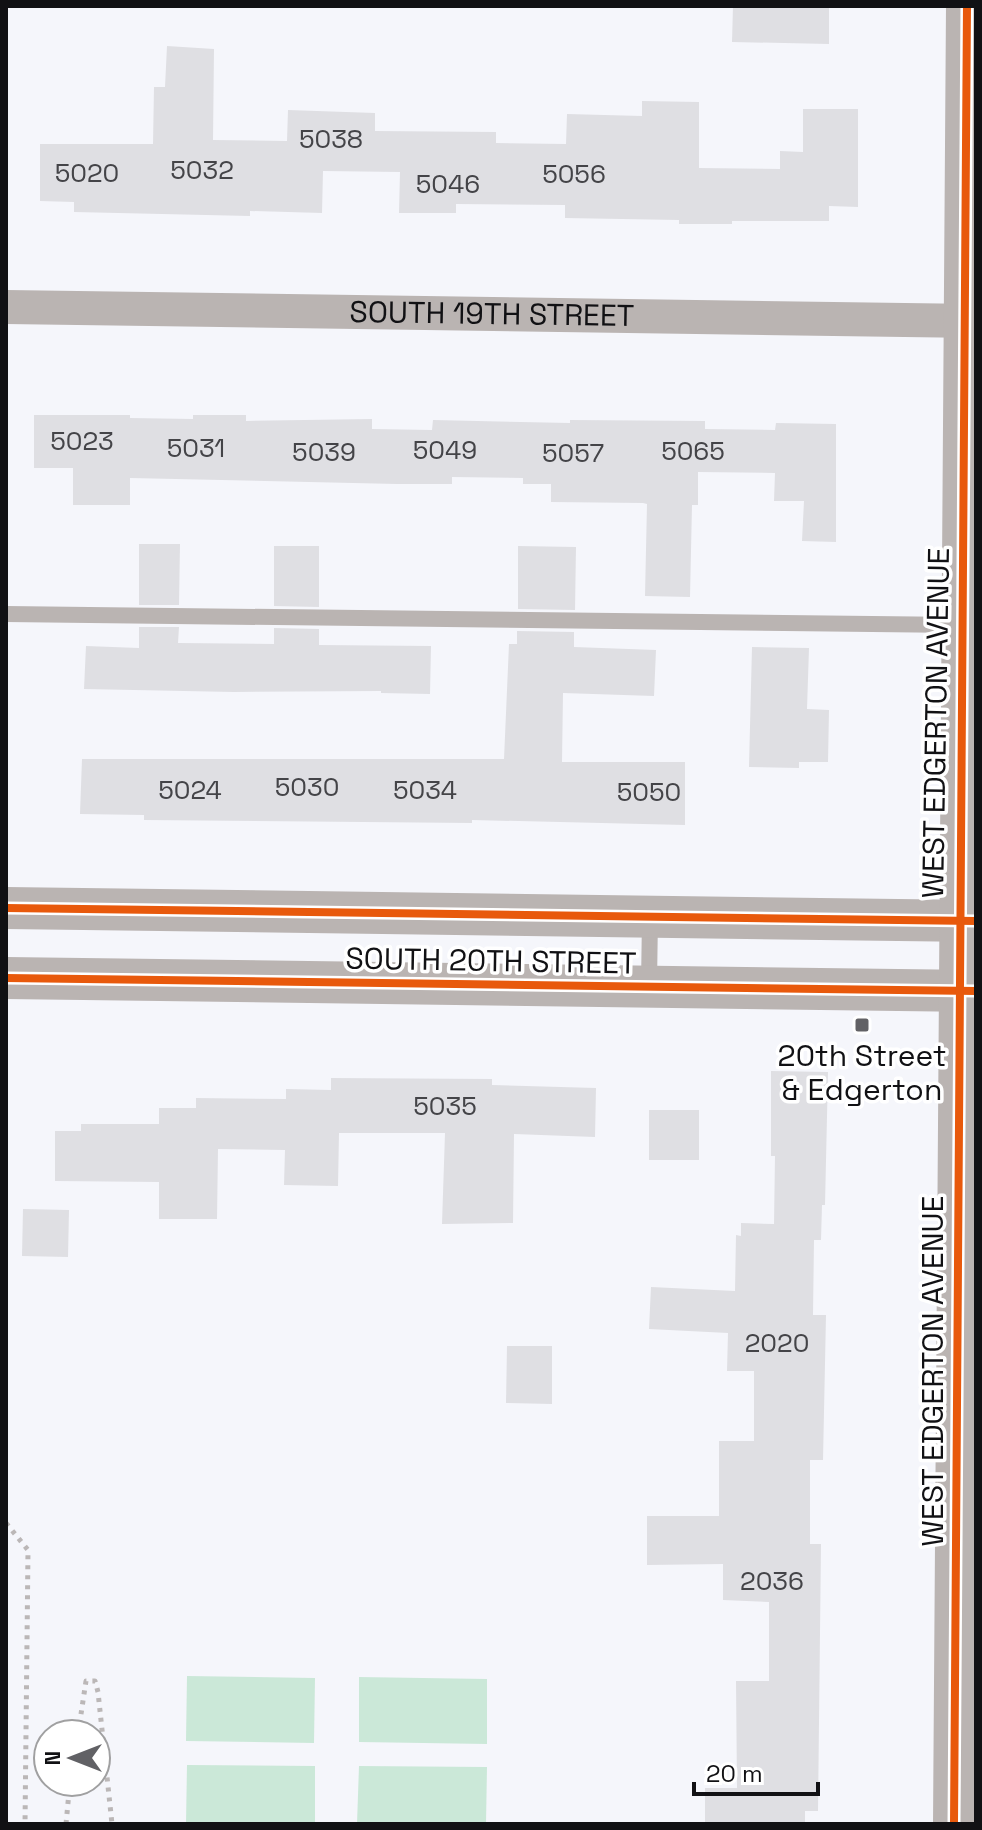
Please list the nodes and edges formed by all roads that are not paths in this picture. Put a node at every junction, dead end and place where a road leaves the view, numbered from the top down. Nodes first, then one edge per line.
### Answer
1 (967, 6) edge
2 (6, 307) edge
3 (970, 321) edge
4 (6, 614) edge
5 (962, 625) junction
6 (6, 908) edge
7 (650, 916) junction
8 (967, 921) edge
9 (6, 978) edge
10 (649, 987) junction
11 (967, 991) edge
12 (966, 1620) edge
13 (954, 1824) edge

1 - 3 street, WEST EDGERTON AVENUE
2 - 3 street, SOUTH 19TH STREET
3 - 5 street, WEST EDGERTON AVENUE
4 - 5 lane
5 - 8 street, WEST EDGERTON AVENUE
6 - 7 street, SOUTH 20TH STREET
7 - 8 street, SOUTH 20TH STREET
7 - 10 lane
8 - 11 street, WEST EDGERTON AVENUE
9 - 10 street, SOUTH 20TH STREET
10 - 11 street, SOUTH 20TH STREET
11 - 12 street, WEST EDGERTON AVENUE
12 - 13 street, WEST EDGERTON AVENUE

